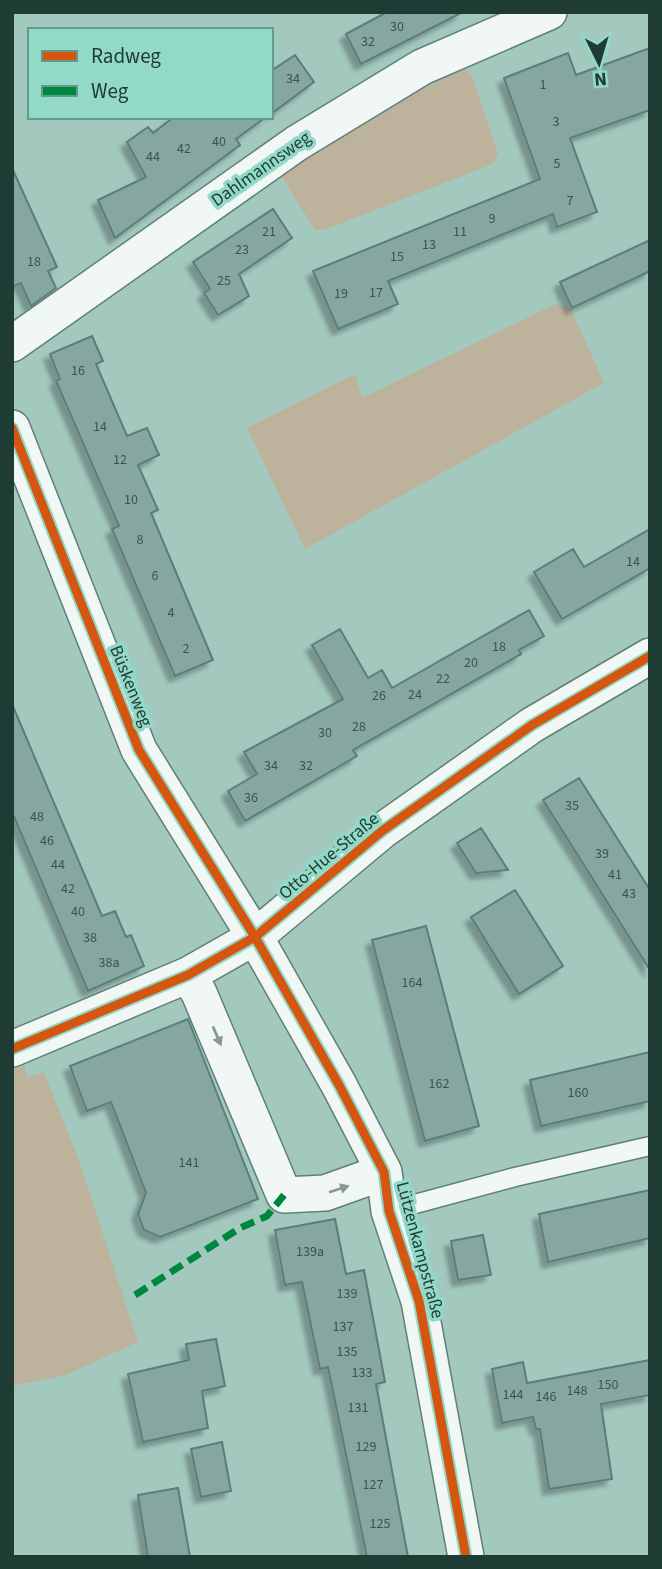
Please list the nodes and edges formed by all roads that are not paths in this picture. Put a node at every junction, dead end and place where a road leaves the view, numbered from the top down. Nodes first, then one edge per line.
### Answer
1 (533, 15) edge
2 (12, 344) edge
3 (12, 428) edge
4 (18, 462) edge
5 (650, 656) edge
6 (255, 937) junction
7 (188, 975) junction
8 (12, 1049) edge
9 (650, 1146) edge
10 (384, 1172) junction
11 (390, 1211) junction
12 (466, 1557) edge

1 - 2 street, Dahlmannsweg
3 - 4 street, Büskenweg
4 - 6 street, Büskenweg
5 - 6 street, Otto-Hue-Straße
6 - 7 street, Otto-Hue-Straße
6 - 10 street, Lützenkampstraße
7 - 8 street, Otto-Hue-Straße
7 -> 10 street, Lützenkampstraße
9 - 11 lane, Lützenkampstraße
10 - 11 street, Lützenkampstraße
11 - 12 street, Lützenkampstraße

